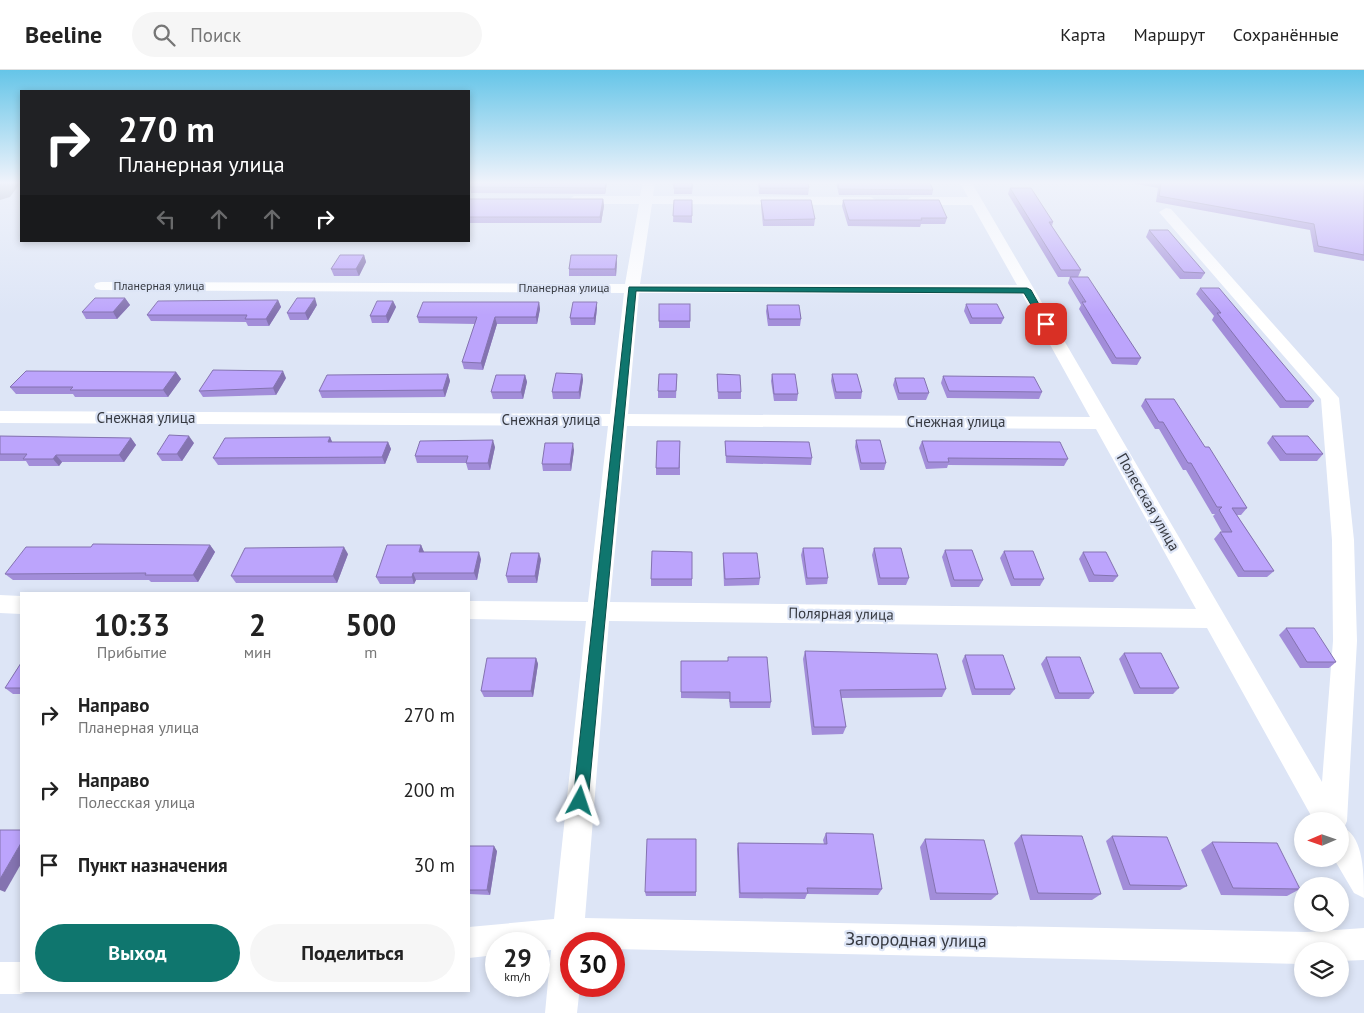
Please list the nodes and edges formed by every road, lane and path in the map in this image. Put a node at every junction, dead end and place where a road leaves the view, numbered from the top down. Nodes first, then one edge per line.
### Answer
1 (642, 227) edge
2 (992, 227) edge
3 (1179, 227) edge
4 (101, 286) dead end
5 (632, 288) junction
6 (1027, 290) junction
7 (0, 418) edge
8 (618, 421) junction
9 (1103, 423) junction
10 (0, 604) edge
11 (20, 605) edge
12 (470, 610) edge
13 (598, 612) junction
14 (1214, 619) junction
15 (1324, 812) edge
16 (1334, 812) edge
17 (1349, 857) edge
18 (1364, 883) edge
19 (568, 932) edge
20 (560, 935) edge
21 (625, 935) edge
22 (470, 942) edge
23 (1364, 944) edge
24 (0, 978) edge
25 (20, 978) edge
26 (562, 997) edge
27 (561, 1013) edge

1 - 5 street
2 - 6 street, Полесская улица
3 - 16 street
4 - 5 street, Планерная улица
5 - 6 street, Планерная улица
5 - 8 street
6 - 9 street, Полесская улица
7 - 8 street, Снежная улица
8 - 9 street, Снежная улица
8 - 13 street
9 - 14 street, Полесская улица
10 - 11 street
12 - 13 street, Полярная улица
13 - 14 street, Полярная улица
13 - 19 street
14 - 15 street, Полесская улица
17 - 18 street
20 - 22 street, Загородная улица
21 - 23 street, Загородная улица
24 - 25 street
26 - 27 street

